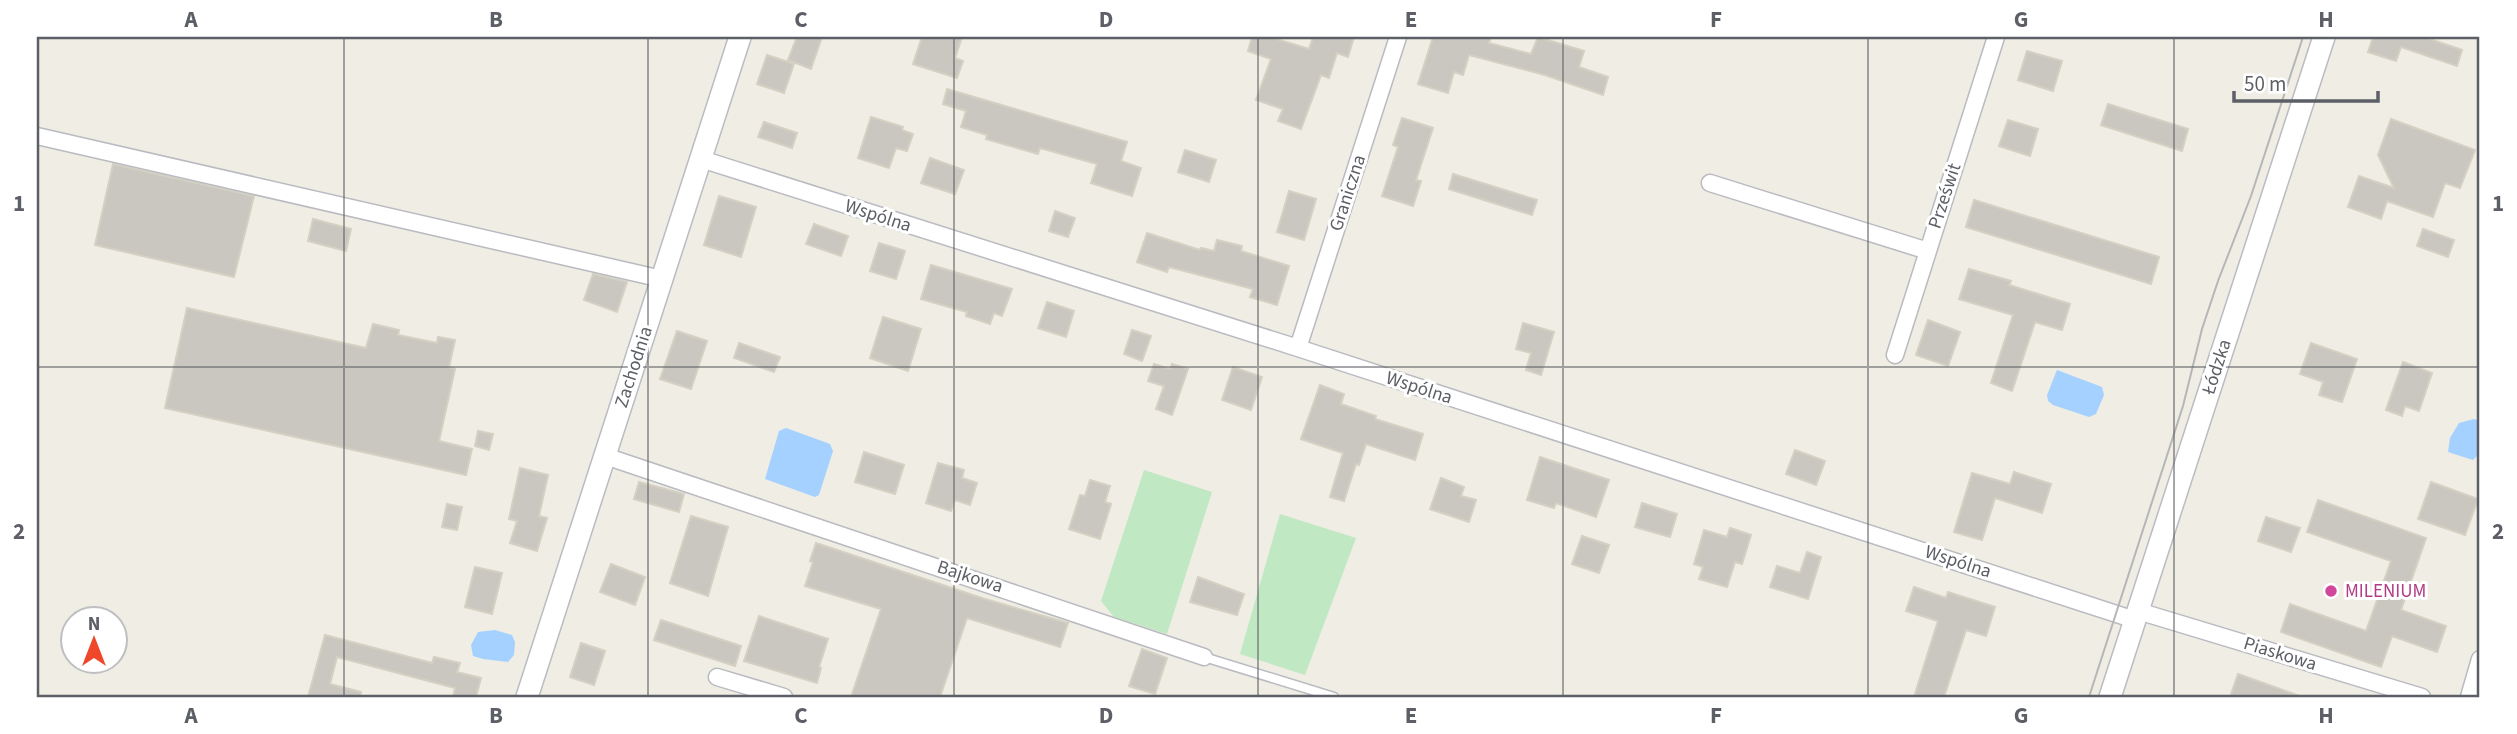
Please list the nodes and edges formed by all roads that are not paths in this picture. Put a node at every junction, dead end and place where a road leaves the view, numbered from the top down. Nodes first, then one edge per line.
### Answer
1 (740, 37) edge
2 (1398, 37) edge
3 (1996, 37) edge
4 (2324, 37) edge
5 (37, 136) edge
6 (701, 159) junction
7 (1710, 183) dead end
8 (1928, 251) junction
9 (662, 279) junction
10 (1298, 348) junction
11 (1895, 355) dead end
12 (605, 456) junction
13 (2137, 615) junction
14 (1204, 657) joint
15 (2480, 659) edge
16 (717, 677) dead end
17 (527, 697) edge
18 (785, 697) edge
19 (1334, 697) edge
20 (2110, 697) edge
21 (2422, 697) edge
22 (2469, 697) edge

1 - 6 street, Zachodnia
2 - 10 street, Graniczna
3 - 8 street, Prześwit
4 - 13 street, Łódzka
5 - 9 street
6 - 9 street, Zachodnia
6 - 10 street, Wspólna
7 - 8 street
8 - 11 street, Prześwit
9 - 12 street, Zachodnia
10 - 13 street, Wspólna
12 - 14 street, Bajkowa
12 - 17 street, Zachodnia
13 - 20 street, Łódzka
13 - 21 street, Piaskowa
14 - 19 lane, Bajkowa
15 - 22 street
16 - 18 street

